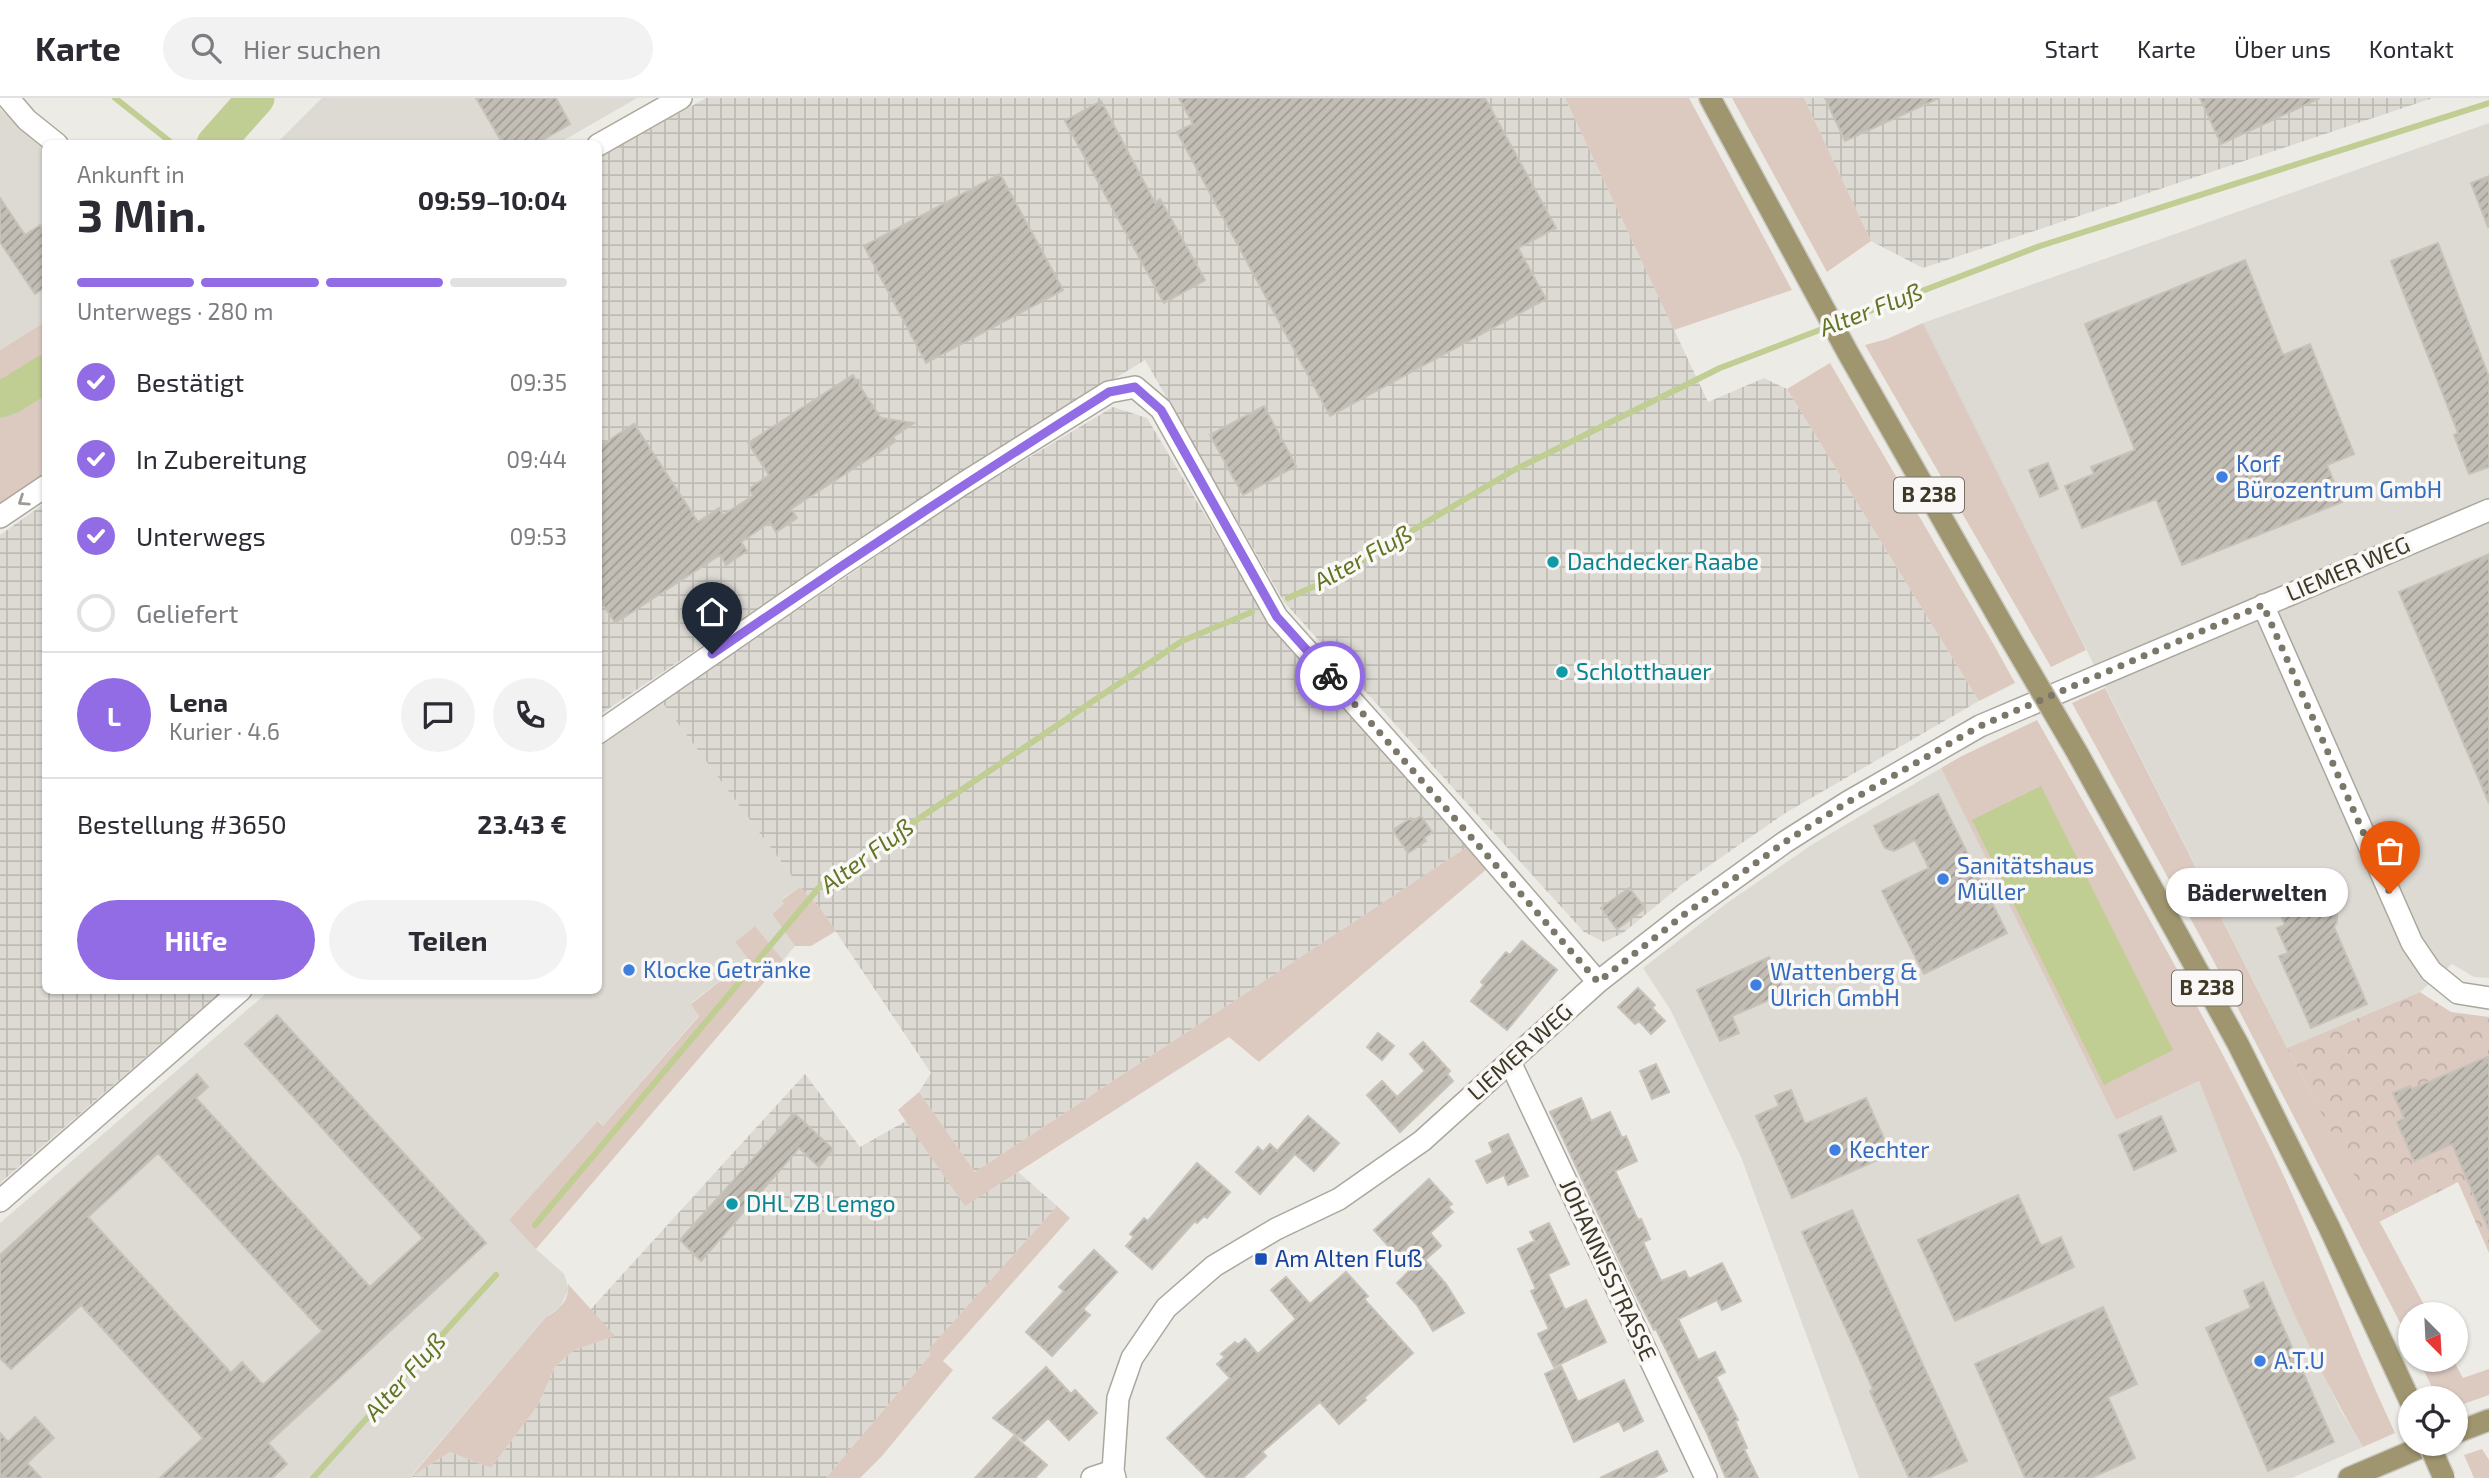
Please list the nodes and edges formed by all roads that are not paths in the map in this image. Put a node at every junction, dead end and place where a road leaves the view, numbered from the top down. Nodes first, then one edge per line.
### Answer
1 (8, 98) edge
2 (681, 98) edge
3 (1710, 98) edge
4 (52, 140) edge
5 (602, 143) edge
6 (42, 488) edge
7 (2489, 510) edge
8 (0, 517) edge
9 (2263, 605) junction
10 (602, 730) edge
11 (1598, 982) junction
12 (236, 994) edge
13 (2489, 998) edge
14 (1510, 1062) junction
15 (0, 1201) edge
16 (2403, 1386) edge
17 (2489, 1420) edge
18 (2468, 1428) edge
19 (2401, 1456) edge
20 (2434, 1456) edge
21 (1114, 1474) edge
22 (1092, 1478) edge
23 (1706, 1478) edge
24 (2349, 1478) edge
25 (2444, 1478) edge

1 - 4 street
2 - 5 street
3 - 16 main road, B 238, bridge
6 -> 8 street
7 - 9 street, LIEMER WEG
9 - 11 street, LIEMER WEG
9 - 13 street
10 - 11 street
11 - 14 street, LIEMER WEG
12 - 15 street
14 - 21 street, LIEMER WEG
14 - 23 street, JOHANNISSTRASSE
17 - 18 main road
19 - 24 main road
20 - 25 main road, bridge
21 - 22 street, LIEMER WEG

